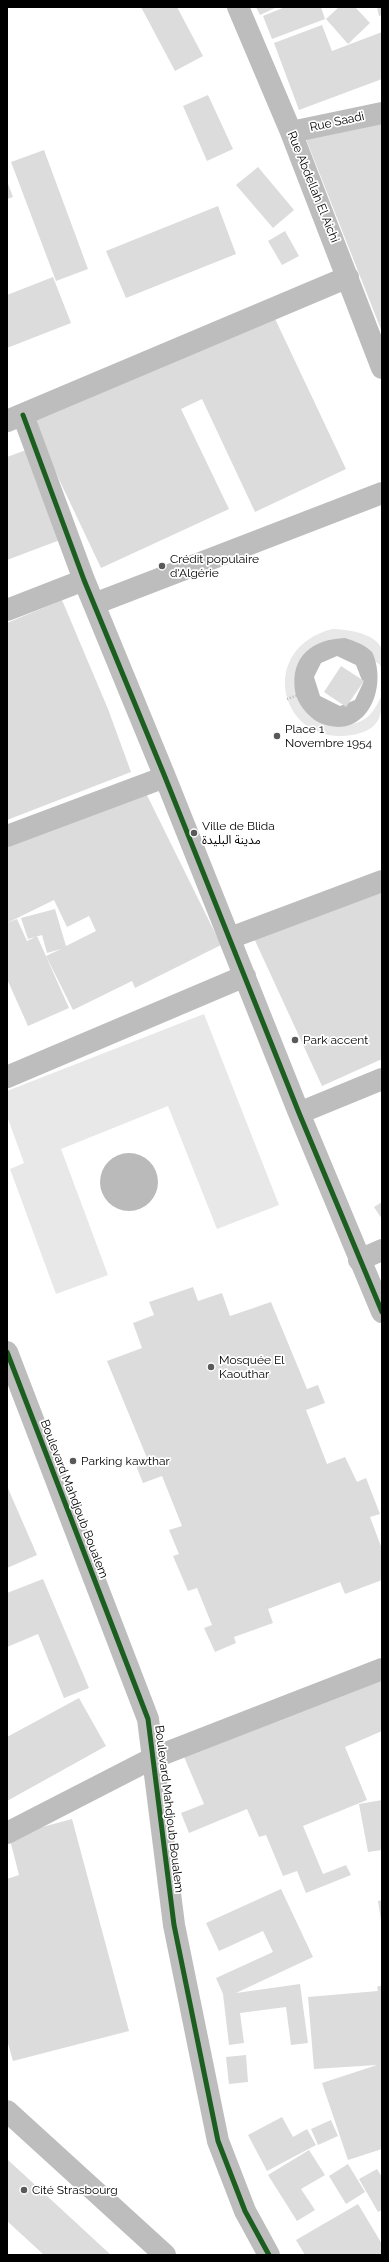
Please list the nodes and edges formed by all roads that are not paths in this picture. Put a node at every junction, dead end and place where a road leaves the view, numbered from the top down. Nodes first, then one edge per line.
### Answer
1 (238, 7) edge
2 (382, 113) edge
3 (291, 132) junction
4 (348, 277) junction
5 (382, 368) edge
6 (15, 418) edge
7 (382, 493) edge
8 (84, 580) junction
9 (94, 604) junction
10 (7, 610) edge
11 (165, 777) junction
12 (7, 836) edge
13 (382, 881) edge
14 (230, 938) junction
15 (245, 976) junction
16 (7, 1077) edge
17 (382, 1079) edge
18 (299, 1113) junction
19 (382, 1250) edge
20 (359, 1260) junction
21 (382, 1312) edge
22 (8, 1357) edge
23 (382, 1669) edge
24 (153, 1758) junction
25 (7, 1833) edge
26 (7, 2111) edge
27 (165, 2255) edge
28 (269, 2255) edge

1 - 3 street, Rue Abdellah El Aichi
2 - 3 street, Rue Saadi
3 - 4 street, Rue Abdellah El Aichi
4 - 5 street, Rue Abdellah El Aichi
4 - 6 street
6 - 8 street
7 - 9 street
8 - 9 street
8 - 10 street
9 - 11 street
11 - 12 street
11 - 14 street
13 - 14 street
14 - 15 street
15 - 16 street
15 - 18 street
17 - 18 street
18 - 20 street
19 - 20 street
20 - 21 street
22 - 24 street, Boulevard Mahdjoub Boualem
23 - 24 street
24 - 25 street
24 - 28 street, Boulevard Mahdjoub Boualem
26 - 27 street

